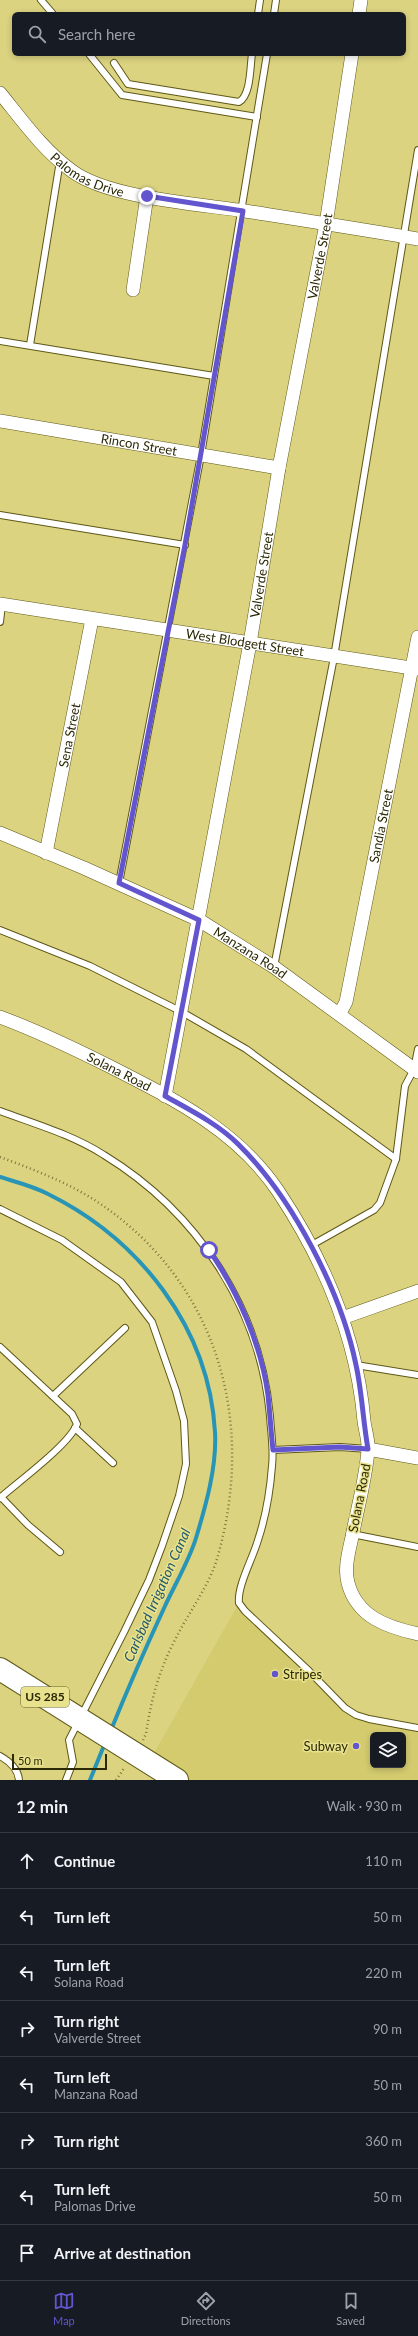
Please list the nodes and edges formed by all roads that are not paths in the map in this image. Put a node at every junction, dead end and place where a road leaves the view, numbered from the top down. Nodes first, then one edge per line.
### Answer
1 (41, 0) edge
2 (260, 0) edge
3 (276, 0) edge
4 (361, 0) edge
5 (51, 12) edge
6 (258, 12) edge
7 (274, 12) edge
8 (359, 12) edge
9 (91, 56) edge
10 (252, 56) edge
11 (267, 56) edge
12 (352, 56) edge
13 (114, 63) dead end
14 (0, 93) edge
15 (257, 117) junction
16 (418, 150) edge
17 (60, 160) junction
18 (147, 196) junction
19 (243, 211) junction
20 (326, 224) junction
21 (404, 236) junction
22 (418, 239) edge
23 (133, 290) dead end
24 (0, 341) edge
25 (30, 345) junction
26 (214, 376) junction
27 (0, 421) edge
28 (201, 455) junction
29 (279, 468) junction
30 (0, 515) edge
31 (185, 545) junction
32 (1, 604) edge
33 (92, 619) junction
34 (0, 622) edge
35 (168, 631) junction
36 (418, 637) edge
37 (250, 643) junction
38 (334, 657) junction
39 (415, 669) edge
40 (0, 833) edge
41 (46, 852) junction
42 (119, 883) junction
43 (199, 920) junction
44 (0, 930) edge
45 (274, 967) junction
46 (182, 1012) junction
47 (340, 1013) junction
48 (0, 1017) edge
49 (418, 1049) edge
50 (416, 1071) edge
51 (165, 1096) junction
52 (0, 1111) edge
53 (396, 1159) junction
54 (0, 1209) edge
55 (310, 1246) junction
56 (418, 1291) edge
57 (342, 1318) junction
58 (125, 1328) dead end
59 (0, 1347) edge
60 (356, 1365) junction
61 (418, 1375) edge
62 (53, 1396) junction
63 (75, 1428) junction
64 (368, 1449) junction
65 (273, 1450) junction
66 (418, 1458) edge
67 (113, 1463) dead end
68 (1, 1498) edge
69 (352, 1534) junction
70 (418, 1547) edge
71 (60, 1552) dead end
72 (418, 1634) edge
73 (0, 1669) edge
74 (85, 1722) junction
75 (418, 1728) edge
76 (0, 1756) edge
77 (19, 1780) edge
78 (66, 1780) edge
79 (177, 1780) edge

1 - 5 lane
2 - 6 lane
3 - 7 lane
4 - 8 street
9 - 15 lane
10 - 13 lane
11 - 15 lane
12 - 20 street, Valverde Street
14 - 17 street, Palomas Drive
15 - 19 lane
16 - 21 lane
17 - 18 street, Palomas Drive
17 - 25 lane
18 - 19 street, Palomas Drive
18 - 23 street
19 - 20 street, Palomas Drive
19 - 26 lane
20 - 21 street, Palomas Drive
20 - 29 street, Valverde Street
21 - 22 street, Palomas Drive
21 - 38 lane
24 - 25 lane
25 - 26 lane
26 - 28 lane
27 - 28 street, Rincon Street
28 - 29 street, Rincon Street
28 - 31 lane
29 - 37 street, Valverde Street
30 - 31 lane
31 - 35 lane
32 - 33 street, West Blodgett Street
32 - 34 lane
33 - 35 street, West Blodgett Street
33 - 41 street, Sena Street
35 - 37 street, West Blodgett Street
35 - 42 lane
36 - 39 street, Sandia Street
37 - 38 street, West Blodgett Street
37 - 43 street, Valverde Street
38 - 39 street, West Blodgett Street
38 - 45 lane
39 - 47 street, Sandia Street
40 - 41 street, Manzana Road
41 - 42 street, Manzana Road
42 - 43 street, Manzana Road
43 - 45 street, Manzana Road
43 - 46 street, Valverde Street
44 - 46 lane
45 - 47 street, Manzana Road
46 - 51 street, Valverde Street
46 - 53 lane
47 - 50 street, Manzana Road
48 - 51 street, Solana Road
49 - 50 lane
50 - 53 lane
51 - 55 street, Solana Road
52 - 65 lane
53 - 55 lane
54 - 74 lane
55 - 57 street, Solana Road
56 - 57 street
57 - 60 street, Solana Road
58 - 62 lane
59 - 62 lane
60 - 61 lane
60 - 64 street, Solana Road
62 - 63 lane
63 - 67 lane
63 - 68 lane
64 - 65 lane
64 - 66 street
64 - 69 street, Solana Road
65 - 75 lane
68 - 71 lane
69 - 70 lane
69 - 72 street, Solana Road
73 - 74 highway, US 285
74 - 78 lane
74 - 79 highway, US 285
76 - 77 lane

